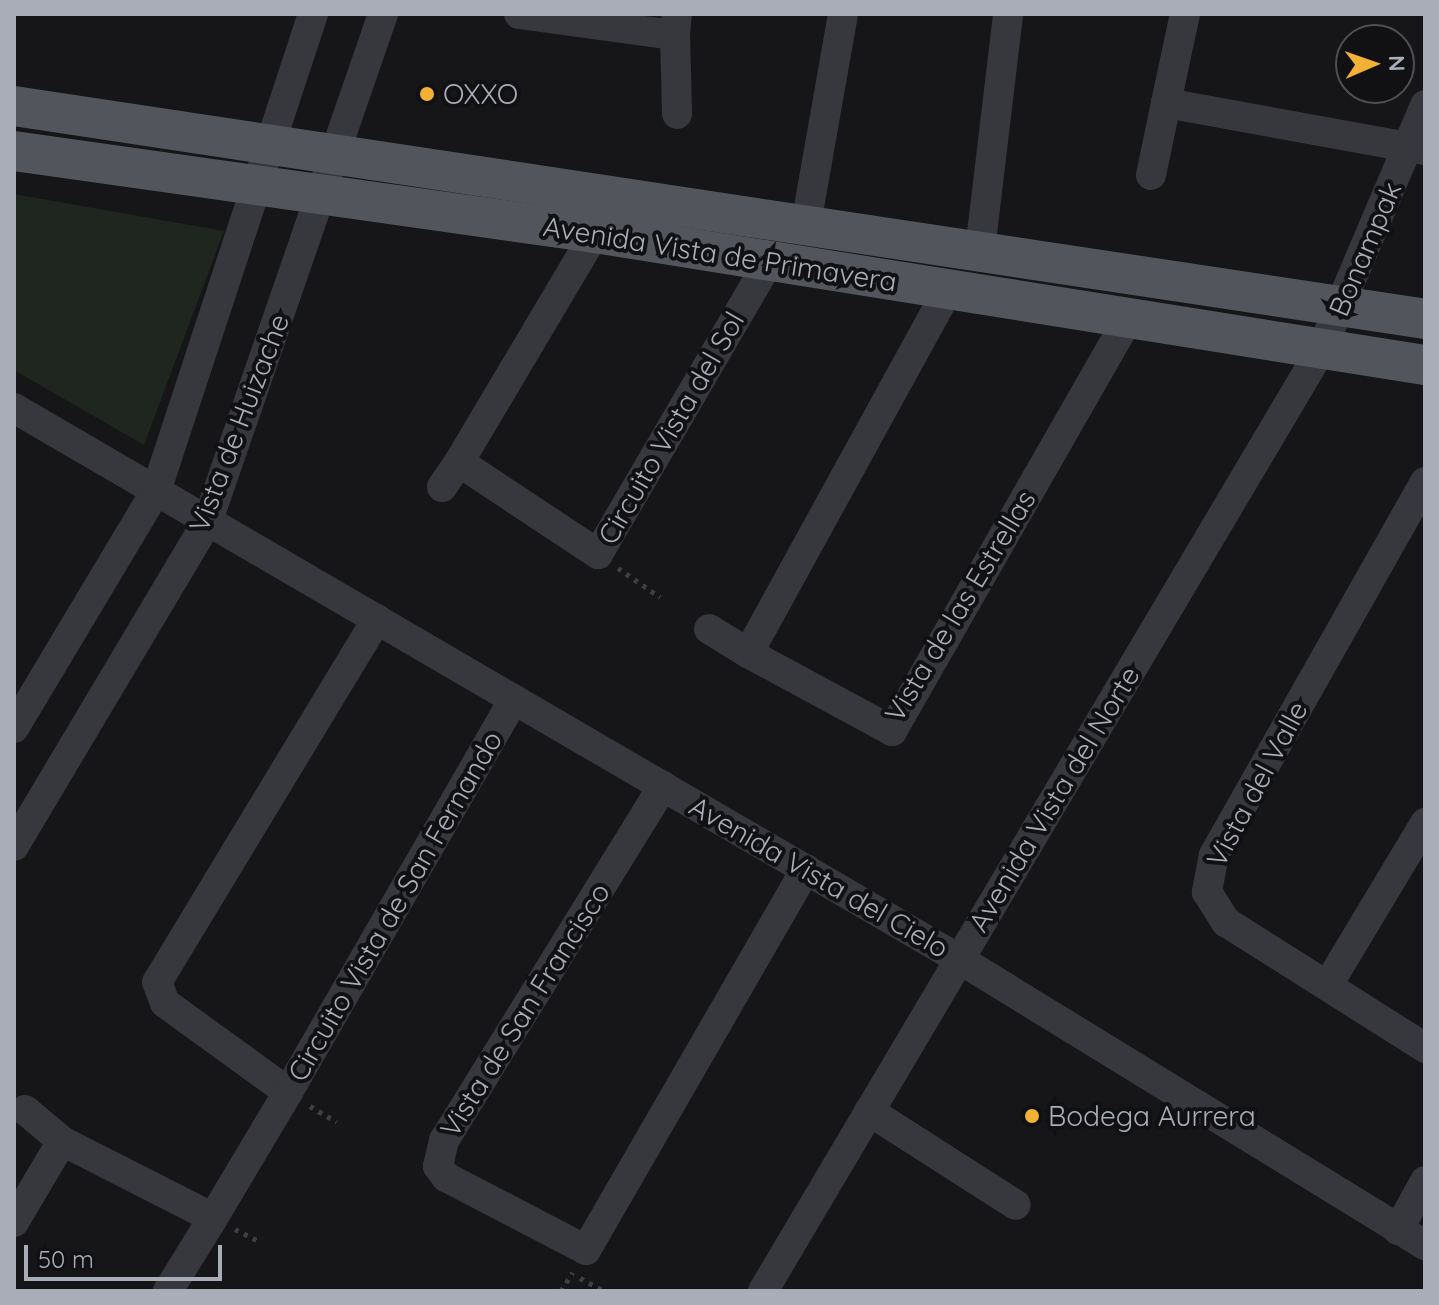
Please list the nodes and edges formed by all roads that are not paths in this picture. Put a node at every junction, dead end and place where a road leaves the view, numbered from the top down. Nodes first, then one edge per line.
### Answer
1 (313, 14) edge
2 (383, 14) edge
3 (519, 14) edge
4 (843, 14) edge
5 (1008, 14) edge
6 (1185, 14) edge
7 (676, 24) edge
8 (1166, 103) junction
9 (1425, 105) edge
10 (14, 106) edge
11 (677, 114) dead end
12 (272, 148) junction
13 (1416, 149) edge
14 (14, 151) edge
15 (333, 158) junction
16 (1151, 175) dead end
17 (260, 188) junction
18 (321, 197) junction
19 (806, 224) junction
20 (595, 233) junction
21 (980, 250) junction
22 (769, 261) junction
23 (949, 288) junction
24 (1342, 304) junction
25 (1129, 318) junction
26 (1425, 319) edge
27 (1322, 348) junction
28 (1425, 365) edge
29 (14, 408) edge
30 (459, 462) junction
31 (1425, 482) edge
32 (442, 487) dead end
33 (156, 491) junction
34 (208, 520) junction
35 (377, 619) junction
36 (709, 629) dead end
37 (748, 653) junction
38 (514, 699) junction
39 (14, 728) edge
40 (663, 786) junction
41 (1425, 823) edge
42 (14, 846) edge
43 (806, 869) junction
44 (959, 959) junction
45 (1329, 983) junction
46 (1425, 1048) edge
47 (288, 1092) junction
48 (25, 1110) dead end
49 (869, 1111) junction
50 (62, 1141) junction
51 (1425, 1181) edge
52 (1016, 1205) dead end
53 (213, 1218) junction
54 (14, 1222) edge
55 (1398, 1230) junction
56 (1425, 1245) edge
57 (168, 1291) edge
58 (763, 1291) edge

1 - 12 street, Vista de Huizache
2 - 15 street, Vista de Huizache
3 - 7 street
4 - 19 street
5 - 21 street
6 - 8 street
7 - 11 street
8 - 13 street
8 - 16 street
9 - 13 street, Bonampak
10 - 12 main road, Avenida Vista de Primavera
12 - 15 main road, Avenida Vista de Primavera
12 - 17 street, Vista de Huizache
13 - 24 street, Bonampak
14 - 17 main road, Avenida Vista de Primavera
15 - 18 street, Vista de Huizache
15 - 19 main road, Avenida Vista de Primavera
17 - 18 main road, Avenida Vista de Primavera
17 - 33 street, Vista de Huizache
18 - 20 main road, Avenida Vista de Primavera
18 - 34 street, Vista de Huizache
19 - 21 main road, Avenida Vista de Primavera
20 - 22 main road, Avenida Vista de Primavera
20 - 30 street
21 - 24 main road, Avenida Vista de Primavera
22 - 23 main road, Avenida Vista de Primavera
22 - 30 street, Circuito Vista del Sol
23 - 25 main road, Avenida Vista de Primavera
23 - 37 street
24 - 26 main road, Avenida Vista de Primavera
24 - 27 street, Bonampak
25 - 27 main road, Avenida Vista de Primavera
25 - 37 street, Vista de las Estrellas
27 - 28 main road, Avenida Vista de Primavera
27 - 44 street, Avenida Vista del Norte
29 - 33 street
30 - 32 street
31 - 45 street, Vista del Valle
33 - 34 street, Avenida Vista del Cielo
33 - 39 street, Vista de Huizache
34 - 35 street, Avenida Vista del Cielo
34 - 42 street, Vista de Huizache
35 - 38 street, Avenida Vista del Cielo
35 - 47 street, Circuito Vista de San Fernando
36 - 37 street
38 - 40 street, Avenida Vista del Cielo
38 - 47 street, Circuito Vista de San Fernando
40 - 43 street, Avenida Vista del Cielo
40 - 43 street, Vista de San Francisco
41 - 45 street
43 - 44 street, Avenida Vista del Cielo
44 - 49 street, Avenida Vista del Norte
44 - 55 street, Avenida Vista del Cielo
45 - 46 street, Vista del Valle
47 - 53 street
48 - 50 street
49 - 52 street
49 - 58 street, Avenida Vista del Norte
50 - 53 street
50 - 54 street
51 - 55 street
53 - 57 street
55 - 56 street, Avenida Vista del Cielo

